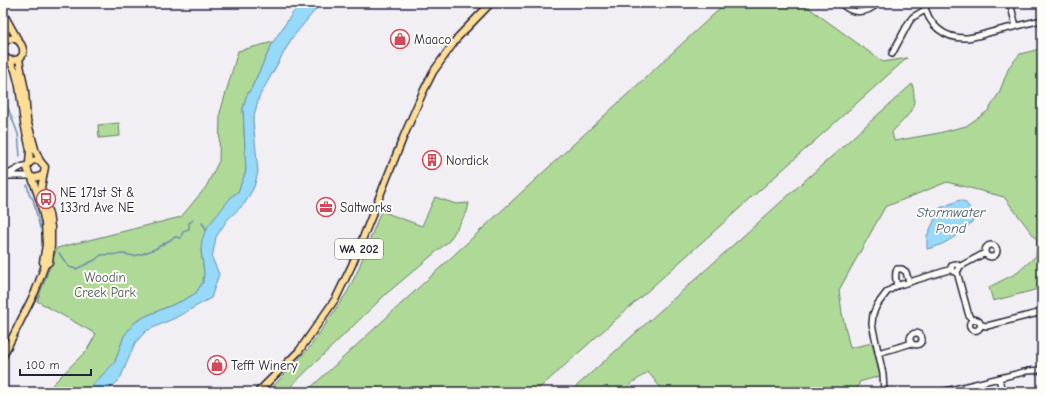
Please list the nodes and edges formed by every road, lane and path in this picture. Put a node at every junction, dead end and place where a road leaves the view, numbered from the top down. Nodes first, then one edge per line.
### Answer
1 (492, 3) edge
2 (841, 3) edge
3 (878, 3) edge
4 (924, 3) edge
5 (1010, 3) edge
6 (925, 10) junction
7 (3, 13) edge
8 (1042, 20) edge
9 (3, 22) edge
10 (1016, 26) junction
11 (18, 40) junction
12 (4, 43) edge
13 (892, 54) dead end
14 (3, 55) edge
15 (19, 59) junction
16 (8, 60) junction
17 (40, 161) junction
18 (28, 164) junction
19 (43, 175) junction
20 (4, 177) edge
21 (31, 177) junction
22 (984, 253) dead end
23 (45, 265) junction
24 (956, 269) junction
25 (909, 282) junction
26 (897, 286) junction
27 (1042, 312) edge
28 (974, 320) junction
29 (981, 325) junction
30 (911, 342) dead end
31 (878, 353) junction
32 (3, 356) edge
33 (1042, 370) edge
34 (999, 378) junction
35 (258, 392) edge
36 (884, 392) edge
37 (942, 392) edge
38 (1002, 392) edge

1 - 35 main road, WA 202
2 - 3 street
4 - 6 street
5 - 10 street
6 - 10 street
6 - 13 street
7 - 11 main road
8 - 10 street
9 - 12 main road
11 - 12 main road
11 - 15 main road
14 - 16 main road
15 - 16 main road
15 - 17 main road
16 - 18 main road
17 - 18 main road
17 - 19 main road
18 - 20 street
18 - 21 main road
19 - 21 main road
19 - 23 main road
20 - 21 street
21 - 23 main road
22 - 24 street
23 - 32 main road
24 - 25 street
24 - 28 street
25 - 26 street
25 - 26 street
26 - 31 street
27 - 29 street
28 - 29 street
28 - 29 street
30 - 31 street
31 - 36 street
33 - 34 street
34 - 37 street
34 - 38 street

